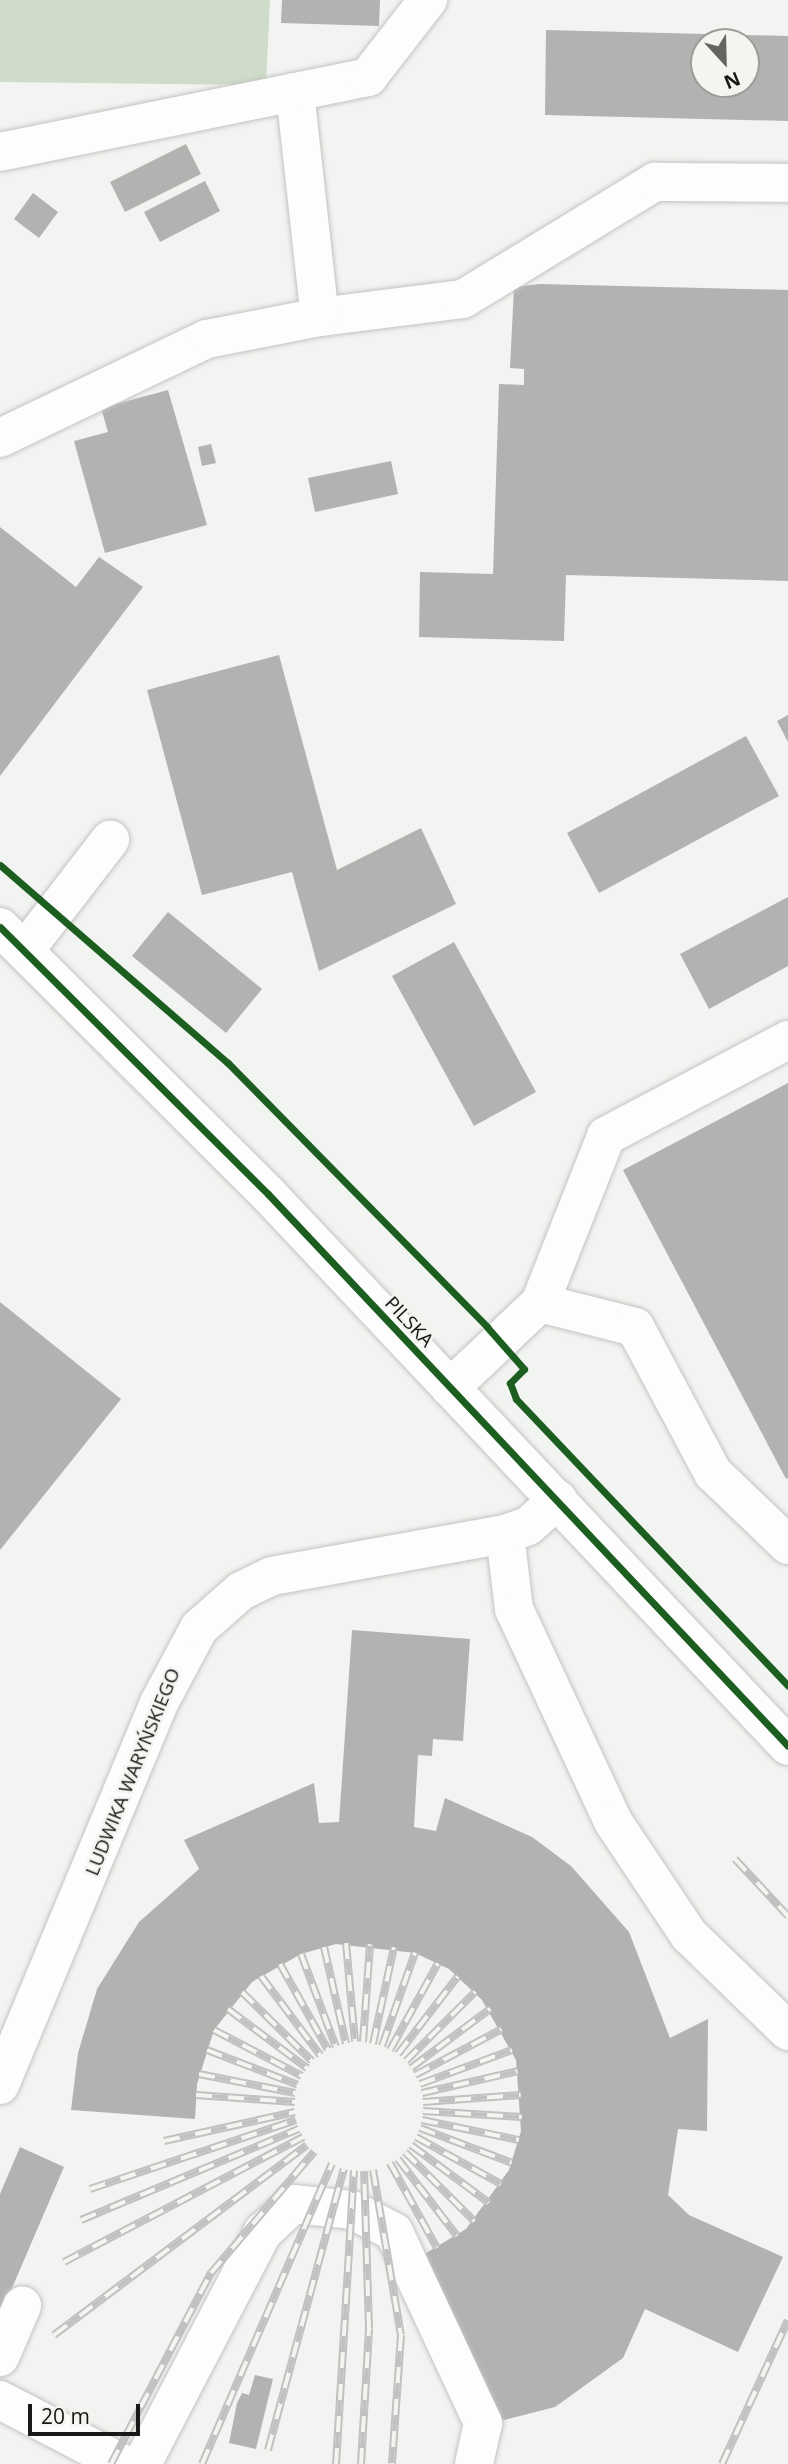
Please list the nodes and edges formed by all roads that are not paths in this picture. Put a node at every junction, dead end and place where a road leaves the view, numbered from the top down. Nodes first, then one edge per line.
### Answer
1 (428, 0) edge
2 (295, 92) junction
3 (0, 152) edge
4 (788, 183) edge
5 (320, 317) junction
6 (0, 438) edge
7 (110, 839) dead end
8 (13, 938) edge
9 (788, 1040) edge
10 (540, 1303) junction
11 (450, 1388) junction
12 (558, 1500) junction
13 (505, 1534) junction
14 (788, 1545) edge
15 (788, 1746) edge
16 (788, 2031) edge
17 (0, 2085) edge
18 (22, 2306) dead end
19 (0, 2357) edge
20 (0, 2400) edge
21 (84, 2454) edge
22 (122, 2464) edge
23 (142, 2464) edge
24 (474, 2464) edge

1 - 2 street
2 - 3 street
2 - 5 street
4 - 5 street
5 - 6 street
7 - 8 street
8 - 11 street, PILSKA
9 - 10 street
10 - 11 street
10 - 14 street
11 - 12 street, PILSKA
12 - 13 street, LUDWIKA WARYŃSKIEGO
12 - 15 street, PILSKA
13 - 16 street
13 - 17 street, LUDWIKA WARYŃSKIEGO
18 - 19 street
20 - 21 street
21 - 22 street
23 - 24 street

